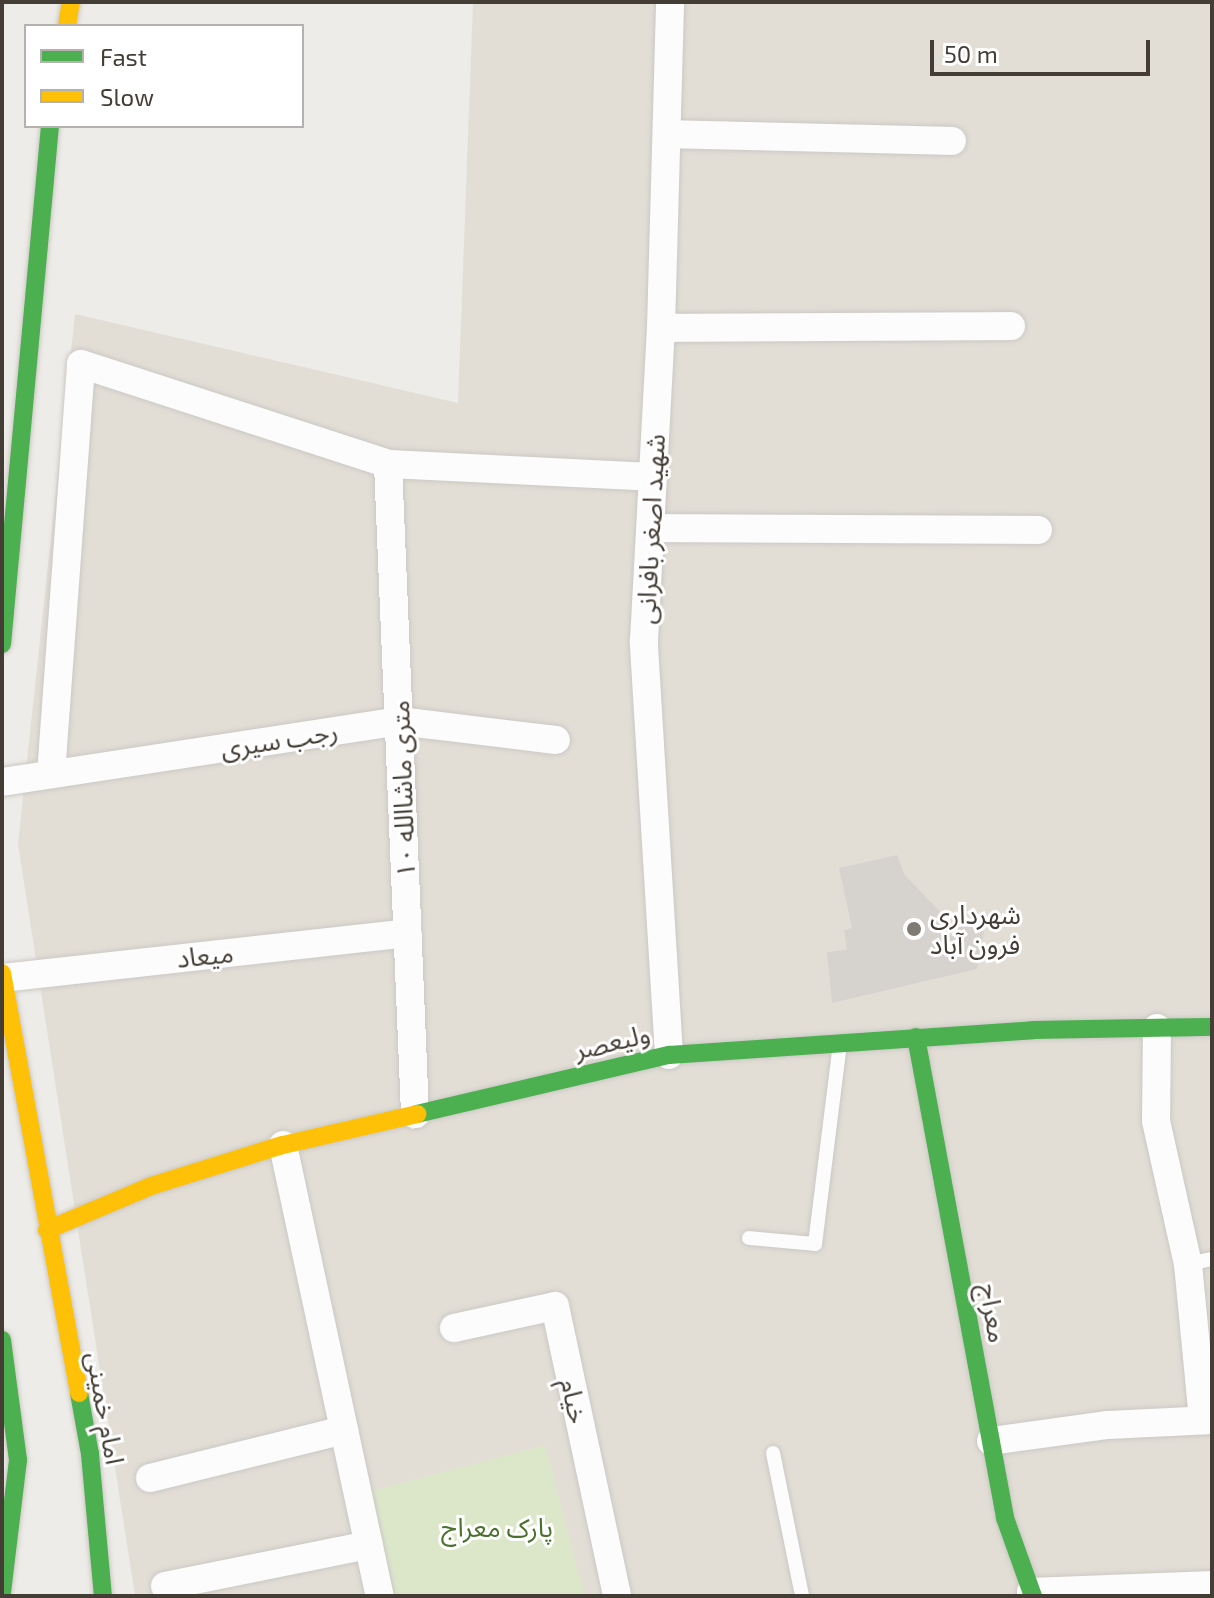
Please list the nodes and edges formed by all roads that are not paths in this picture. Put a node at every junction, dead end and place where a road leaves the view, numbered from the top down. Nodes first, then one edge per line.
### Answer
1 (71, 2) edge
2 (670, 2) edge
3 (67, 24) edge
4 (50, 128) edge
5 (668, 134) junction
6 (952, 141) dead end
7 (1011, 326) dead end
8 (661, 328) junction
9 (388, 464) junction
10 (653, 477) junction
11 (651, 528) junction
12 (1038, 530) dead end
13 (2, 644) edge
14 (399, 721) junction
15 (556, 740) dead end
16 (51, 774) junction
17 (2, 782) edge
18 (408, 933) junction
19 (2, 975) edge
20 (1212, 1027) edge
21 (1157, 1028) junction
22 (916, 1037) junction
23 (840, 1042) junction
24 (669, 1055) junction
25 (415, 1114) junction
26 (283, 1145) junction
27 (47, 1230) junction
28 (749, 1238) dead end
29 (1200, 1261) edge
30 (454, 1328) dead end
31 (2, 1340) edge
32 (1208, 1420) edge
33 (344, 1430) junction
34 (991, 1441) junction
35 (773, 1453) dead end
36 (150, 1478) dead end
37 (369, 1545) junction
38 (165, 1586) dead end
39 (1196, 1589) edge
40 (2, 1593) edge
41 (1032, 1594) edge
42 (103, 1596) edge
43 (380, 1596) edge
44 (617, 1596) edge
45 (802, 1596) edge

1 - 3 street
2 - 5 street, شهید اصغر بافرانی
4 - 13 street
5 - 6 street
5 - 8 street, شهید اصغر بافرانی
7 - 8 street
8 - 10 street, شهید اصغر بافرانی
9 - 10 street
9 - 14 street, ۱۰ متری ماشاالله
9 - 16 street
10 - 11 street, شهید اصغر بافرانی
11 - 12 street
11 - 24 street, شهید اصغر بافرانی
14 - 15 street, رجب سیری
14 - 16 street, رجب سیری
14 - 18 street, ۱۰ متری ماشاالله
16 - 17 street, رجب سیری
18 - 19 street, میعاد
18 - 25 street, ۱۰ متری ماشاالله
19 - 27 street, امام خمینی
20 - 21 street, ولیعصر
21 - 22 street, ولیعصر
21 - 29 street
22 - 23 street, ولیعصر
22 - 34 street, معراج
23 - 24 street, ولیعصر
23 - 28 lane
24 - 25 street, ولیعصر
25 - 26 street, ولیعصر
26 - 27 street, ولیعصر
26 - 33 street
27 - 42 street, امام خمینی
29 - 32 street
30 - 44 street, خیام
31 - 40 street
32 - 34 street
33 - 36 street
33 - 37 street
34 - 41 street, معراج
35 - 45 lane
37 - 38 street
37 - 43 street
39 - 41 street

